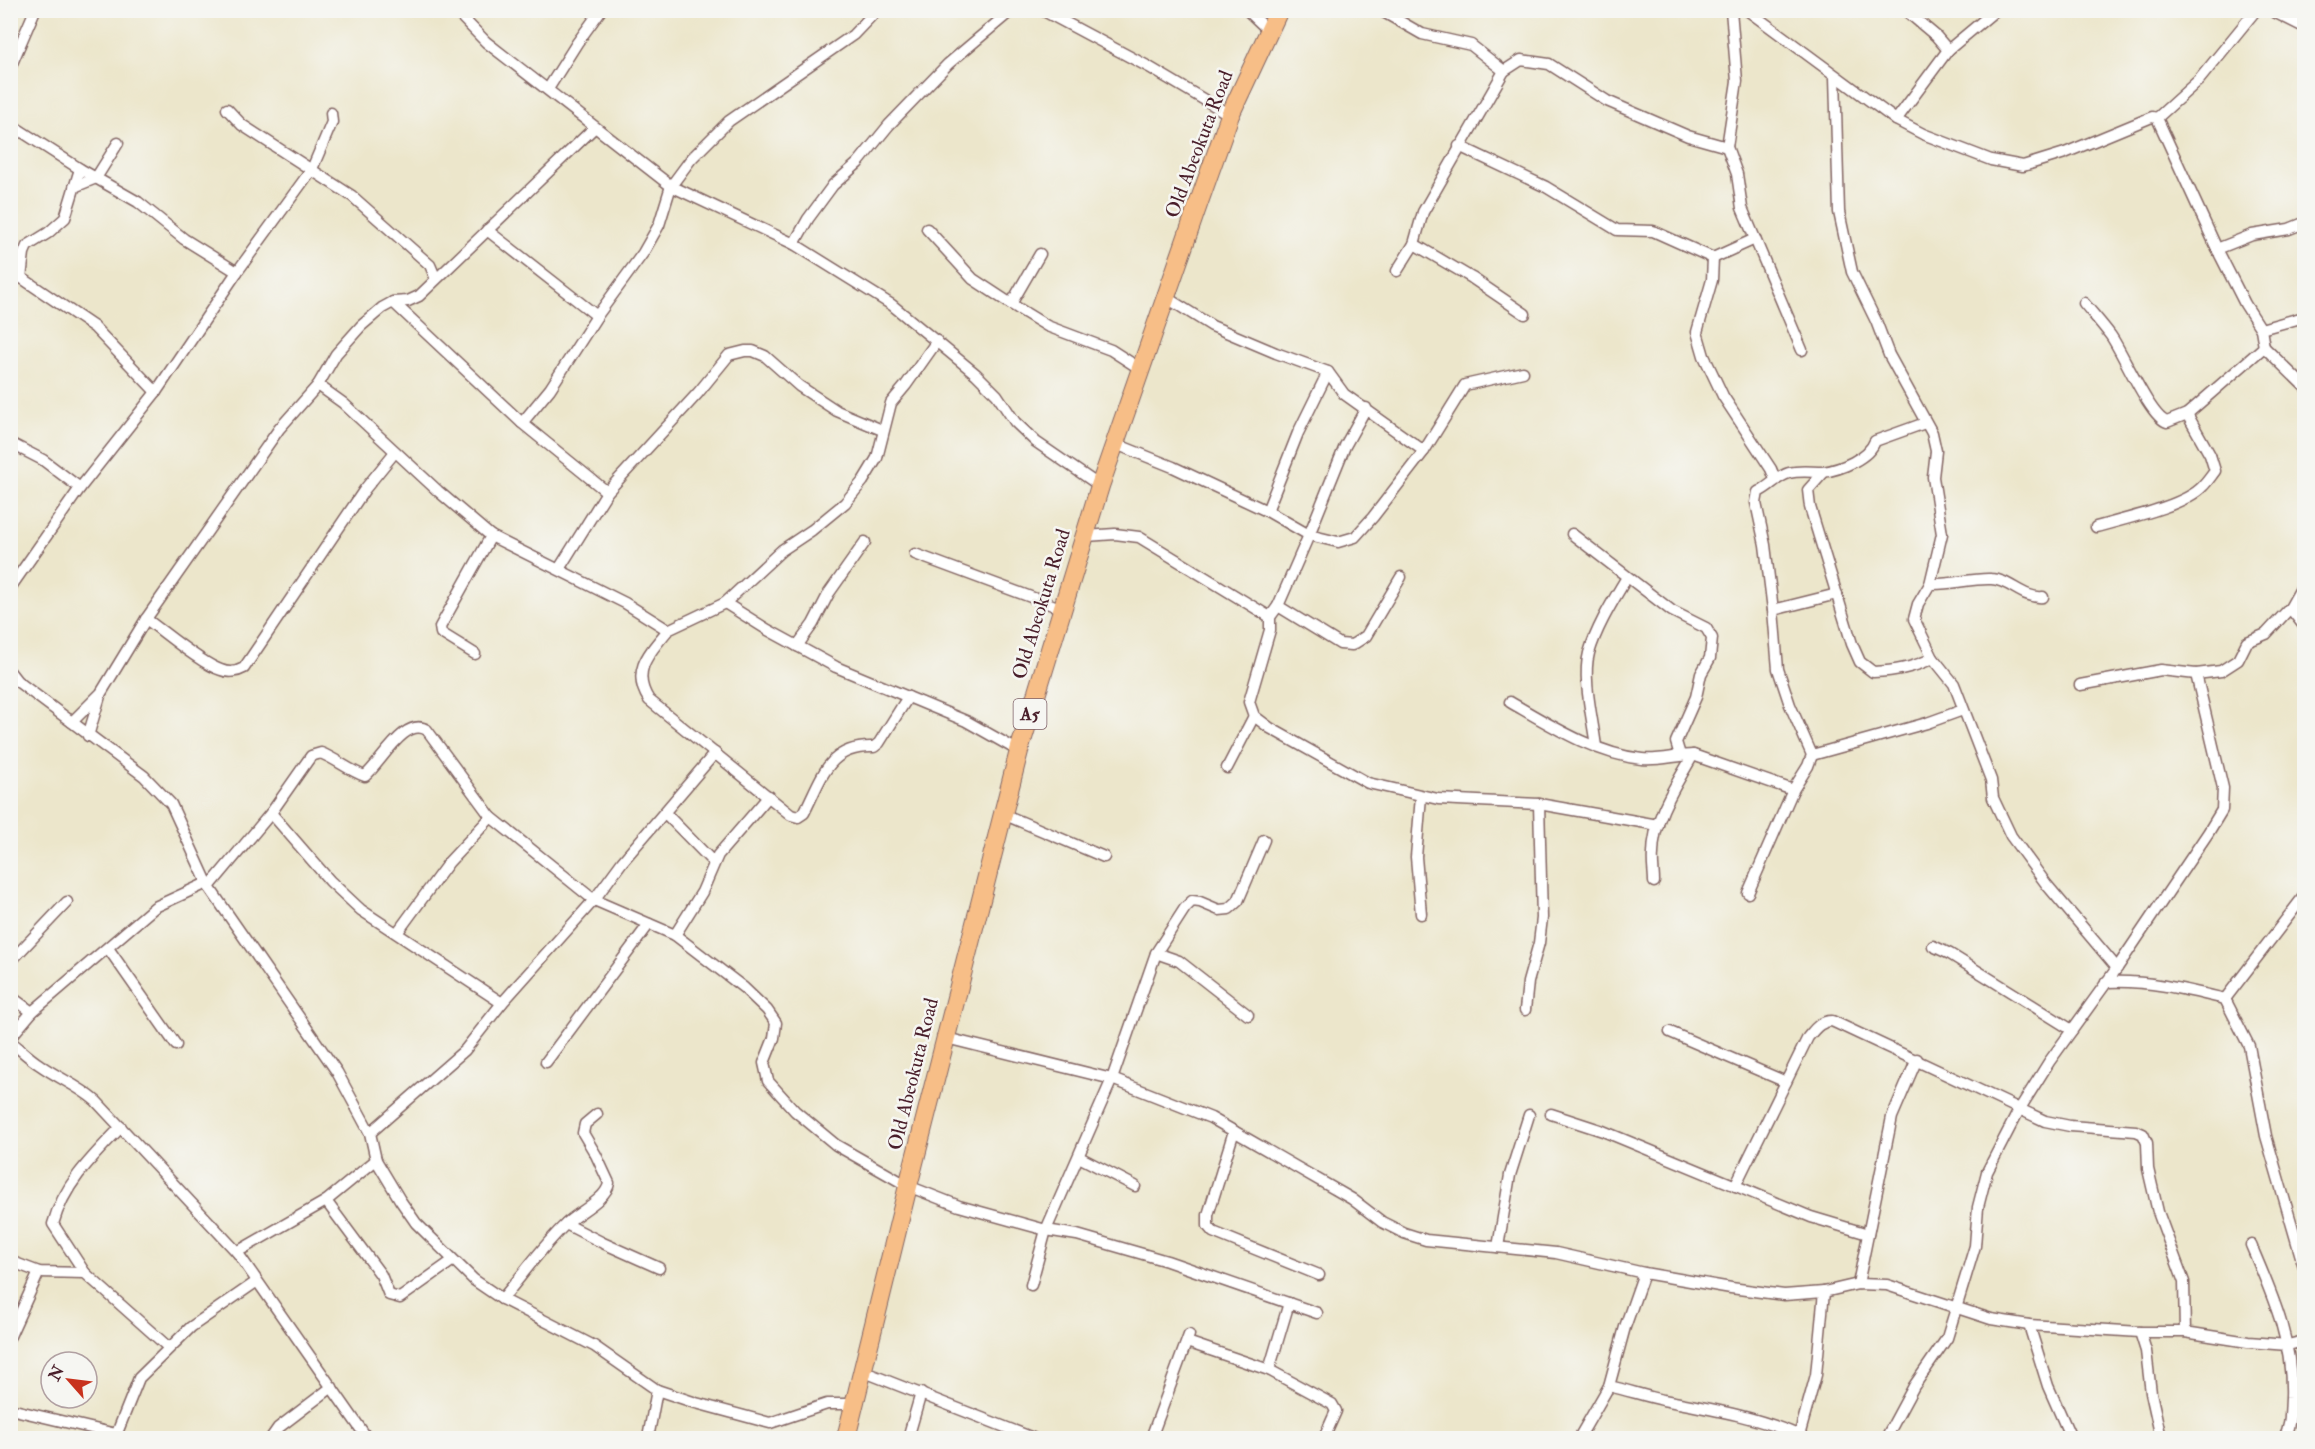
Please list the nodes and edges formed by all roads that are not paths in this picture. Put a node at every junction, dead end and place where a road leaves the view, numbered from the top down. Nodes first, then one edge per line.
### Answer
1 (36, 10) edge
2 (455, 10) edge
3 (601, 10) edge
4 (877, 10) edge
5 (1012, 10) edge
6 (1042, 10) edge
7 (1247, 10) edge
8 (1279, 10) edge
9 (1380, 10) edge
10 (1731, 10) edge
11 (1747, 10) edge
12 (1905, 10) edge
13 (1996, 10) edge
14 (2256, 10) edge
15 (2270, 10) edge
16 (2304, 27) edge
17 (1269, 30) junction
18 (1948, 50) junction
19 (11, 66) edge
20 (1504, 71) junction
21 (1835, 76) junction
22 (548, 89) junction
23 (227, 109) dead end
24 (332, 113) dead end
25 (1230, 115) junction
26 (2157, 118) junction
27 (1896, 120) junction
28 (10, 124) edge
29 (594, 128) junction
30 (118, 143) dead end
31 (1460, 146) junction
32 (1727, 147) junction
33 (80, 169) junction
34 (312, 169) junction
35 (96, 178) junction
36 (671, 186) junction
37 (74, 187) junction
38 (2304, 223) edge
39 (927, 229) dead end
40 (487, 230) junction
41 (1755, 239) junction
42 (794, 244) junction
43 (1414, 244) junction
44 (2217, 249) junction
45 (1040, 254) dead end
46 (1713, 258) junction
47 (430, 265) junction
48 (446, 269) junction
49 (10, 270) edge
50 (1397, 271) dead end
51 (237, 272) junction
52 (21, 278) junction
53 (436, 279) junction
54 (1167, 298) junction
55 (393, 302) junction
56 (2084, 303) dead end
57 (1011, 304) junction
58 (1525, 314) dead end
59 (597, 316) junction
60 (2304, 317) edge
61 (2261, 329) junction
62 (937, 341) junction
63 (2264, 346) junction
64 (1802, 350) dead end
65 (1142, 370) junction
66 (1328, 372) junction
67 (1523, 372) dead end
68 (318, 385) junction
69 (2304, 386) edge
70 (156, 392) junction
71 (1366, 408) junction
72 (2187, 414) junction
73 (522, 423) junction
74 (1925, 423) junction
75 (882, 430) junction
76 (10, 443) edge
77 (1116, 444) junction
78 (1424, 451) junction
79 (395, 452) junction
80 (1824, 472) junction
81 (1774, 479) junction
82 (1100, 486) junction
83 (80, 488) junction
84 (607, 492) junction
85 (1268, 511) junction
86 (2096, 527) dead end
87 (1572, 534) dead end
88 (1309, 535) junction
89 (490, 536) junction
90 (1086, 536) junction
91 (865, 542) dead end
92 (915, 554) dead end
93 (559, 569) junction
94 (1401, 577) dead end
95 (1627, 577) junction
96 (2304, 583) edge
97 (1930, 584) junction
98 (10, 588) edge
99 (1837, 594) junction
100 (2043, 597) dead end
101 (725, 603) junction
102 (1278, 606) junction
103 (2290, 608) junction
104 (1063, 609) junction
105 (1773, 610) junction
106 (1270, 617) junction
107 (146, 619) junction
108 (2304, 626) edge
109 (668, 630) junction
110 (797, 646) junction
111 (475, 654) dead end
112 (1933, 658) junction
113 (10, 672) edge
114 (2196, 674) junction
115 (2080, 685) dead end
116 (101, 693) junction
117 (908, 698) junction
118 (1510, 702) dead end
119 (1963, 710) junction
120 (1254, 716) junction
121 (72, 722) junction
122 (88, 736) junction
123 (1596, 747) junction
124 (1018, 751) junction
125 (714, 753) junction
126 (1680, 755) junction
127 (1694, 755) junction
128 (1812, 755) junction
129 (1227, 768) dead end
130 (1793, 790) junction
131 (769, 796) junction
132 (1420, 796) junction
133 (1539, 804) junction
134 (271, 813) junction
135 (665, 813) junction
136 (1003, 814) junction
137 (491, 818) junction
138 (1658, 825) junction
139 (1264, 840) dead end
140 (1104, 857) dead end
141 (714, 862) junction
142 (1654, 882) dead end
143 (208, 885) junction
144 (1748, 893) dead end
145 (2304, 896) edge
146 (594, 900) junction
147 (67, 902) dead end
148 (1421, 914) dead end
149 (649, 924) junction
150 (397, 933) junction
151 (675, 935) junction
152 (1933, 946) dead end
153 (108, 948) junction
154 (1156, 953) junction
155 (10, 962) edge
156 (2117, 968) junction
157 (2106, 982) junction
158 (10, 996) edge
159 (2225, 999) junction
160 (502, 1003) junction
161 (1525, 1010) dead end
162 (32, 1012) junction
163 (1248, 1015) dead end
164 (2072, 1030) junction
165 (1670, 1032) dead end
166 (946, 1038) junction
167 (10, 1039) edge
168 (176, 1045) dead end
169 (1917, 1059) junction
170 (546, 1062) dead end
171 (1112, 1079) junction
172 (1786, 1082) junction
173 (2019, 1110) junction
174 (597, 1114) dead end
175 (1551, 1114) dead end
176 (1528, 1115) dead end
177 (121, 1127) junction
178 (1234, 1131) junction
179 (370, 1133) junction
180 (1079, 1157) junction
181 (375, 1160) junction
182 (908, 1186) junction
183 (1135, 1186) dead end
184 (1734, 1186) junction
185 (326, 1201) junction
186 (566, 1224) junction
187 (1046, 1230) junction
188 (1868, 1234) junction
189 (2251, 1245) dead end
190 (1498, 1247) junction
191 (237, 1251) junction
192 (10, 1261) edge
193 (452, 1261) junction
194 (2304, 1267) edge
195 (659, 1268) dead end
196 (39, 1272) junction
197 (1644, 1272) junction
198 (85, 1273) junction
199 (1319, 1275) dead end
200 (256, 1282) junction
201 (1858, 1284) junction
202 (1031, 1285) dead end
203 (1824, 1292) junction
204 (502, 1299) junction
205 (1289, 1303) junction
206 (1958, 1307) junction
207 (1317, 1312) dead end
208 (2029, 1324) junction
209 (2140, 1332) junction
210 (2185, 1332) junction
211 (10, 1336) edge
212 (2304, 1341) edge
213 (2288, 1346) junction
214 (168, 1347) junction
215 (1269, 1370) junction
216 (862, 1371) junction
217 (1609, 1386) junction
218 (332, 1387) junction
219 (657, 1390) junction
220 (921, 1393) junction
221 (854, 1404) junction
222 (10, 1409) edge
223 (115, 1436) edge
224 (1802, 1437) edge
225 (271, 1438) edge
226 (367, 1438) edge
227 (648, 1438) edge
228 (846, 1438) edge
229 (908, 1438) edge
230 (1033, 1438) edge
231 (1151, 1438) edge
232 (1324, 1438) edge
233 (1579, 1438) edge
234 (1886, 1438) edge
235 (2071, 1438) edge
236 (2161, 1438) edge
237 (2284, 1438) edge

1 - 19 street
2 - 22 street
3 - 22 street
4 - 36 street
5 - 42 street
6 - 25 street
7 - 17 street
8 - 17 highway, Old Abeokuta Road / A5
9 - 20 street
10 - 32 street
11 - 21 street
12 - 18 street
13 - 18 street
14 - 26 street
15 - 16 street
17 - 25 highway, Old Abeokuta Road / A5
18 - 27 street
20 - 31 street
20 - 32 street
21 - 27 street
21 - 74 street
22 - 29 street
23 - 34 street
24 - 34 street
25 - 54 highway, Old Abeokuta Road / A5
26 - 27 street
26 - 44 street
28 - 33 street
29 - 36 street
29 - 40 street
30 - 35 street
31 - 43 street
31 - 46 street
32 - 41 street
33 - 35 street
33 - 37 street
34 - 47 street
34 - 51 street
35 - 37 street
35 - 51 street
36 - 42 street
36 - 59 street
37 - 52 street
38 - 44 street
39 - 57 street
40 - 48 street
40 - 59 street
41 - 46 street
41 - 64 street
42 - 62 street
43 - 50 street
43 - 58 street
44 - 61 street
45 - 57 street
46 - 81 street
47 - 48 street
47 - 53 street
48 - 53 street
49 - 52 street
51 - 70 street
52 - 70 street
53 - 55 street
54 - 65 highway, Old Abeokuta Road / A5
54 - 66 street
55 - 68 street
55 - 73 street
56 - 72 street
57 - 65 street
59 - 73 street
60 - 61 street
61 - 63 street
62 - 75 street
62 - 82 street
63 - 69 street
63 - 72 street
65 - 77 highway, Old Abeokuta Road / A5
66 - 71 street
66 - 85 street
67 - 78 street
68 - 79 street
68 - 107 street
70 - 83 street
71 - 78 street
71 - 88 street
72 - 86 street
73 - 84 street
74 - 80 street
74 - 97 street
75 - 84 street
75 - 101 street
76 - 83 street
77 - 82 highway, Old Abeokuta Road / A5
77 - 85 street
78 - 88 street
79 - 89 street
79 - 107 street
80 - 81 street
80 - 99 street
81 - 105 street
82 - 90 highway, Old Abeokuta Road / A5
83 - 98 street
84 - 93 street
85 - 88 street
87 - 95 street
88 - 102 street
89 - 93 street
89 - 111 street
90 - 104 highway, Old Abeokuta Road / A5
90 - 106 street
91 - 110 street
92 - 104 street
93 - 109 street
94 - 102 street
95 - 123 street
95 - 126 street
96 - 103 street
97 - 100 street
97 - 112 street
99 - 105 street
99 - 112 street
101 - 109 street
101 - 110 street
102 - 106 street
103 - 108 street
103 - 114 street
104 - 124 highway, Old Abeokuta Road / A5
105 - 128 street
106 - 120 street
107 - 116 street
109 - 125 street
110 - 117 street
112 - 119 street
113 - 121 street
114 - 115 street
114 - 156 street
116 - 121 street
116 - 122 street
117 - 124 street
117 - 131 street
118 - 123 street
119 - 128 street
119 - 156 street
120 - 129 street
120 - 132 street
121 - 122 street
122 - 143 street
123 - 126 street
124 - 136 highway, Old Abeokuta Road / A5
125 - 131 street
125 - 135 street
126 - 127 street
127 - 130 street
127 - 138 street
128 - 130 street
130 - 144 street
131 - 141 street
132 - 133 street
132 - 148 street
133 - 138 street
133 - 161 street
134 - 137 street
134 - 143 street
134 - 150 street
135 - 141 street
135 - 146 street
136 - 140 street
136 - 166 highway, Old Abeokuta Road / A5
137 - 146 street
137 - 150 street
138 - 142 street
139 - 154 street
141 - 151 street
143 - 153 street
143 - 179 street
145 - 159 street
146 - 149 street
146 - 160 street
147 - 155 street
149 - 151 street
149 - 170 street
150 - 160 street
151 - 182 street
152 - 164 street
153 - 162 street
153 - 168 street
154 - 163 street
154 - 171 street
156 - 157 street
157 - 159 street
157 - 164 street
158 - 162 street
159 - 194 street
160 - 179 street
162 - 167 street
164 - 173 street
165 - 172 street
166 - 171 street
166 - 182 highway, Old Abeokuta Road / A5
167 - 177 street
169 - 172 street
169 - 173 street
169 - 188 street
171 - 178 street
171 - 180 street
172 - 184 street
173 - 206 street
173 - 210 street
174 - 186 street
175 - 184 street
176 - 190 street
177 - 191 street
177 - 198 street
178 - 190 street
178 - 199 street
179 - 181 street
180 - 183 street
180 - 187 street
181 - 185 street
181 - 193 street
182 - 187 street
182 - 216 highway, Old Abeokuta Road / A5
184 - 188 street
185 - 191 street
185 - 193 street
186 - 195 street
186 - 204 street
187 - 202 street
187 - 205 street
188 - 201 street
189 - 213 street
190 - 197 street
191 - 200 street
192 - 196 street
193 - 204 street
196 - 198 street
196 - 211 street
197 - 203 street
197 - 217 street
198 - 214 street
200 - 214 street
200 - 218 street
201 - 203 street
201 - 206 street
203 - 224 street
204 - 219 street
205 - 207 street
205 - 215 street
206 - 208 street
206 - 234 street
208 - 209 street
208 - 235 street
209 - 210 street
209 - 236 street
210 - 213 street
212 - 213 street
213 - 237 street
214 - 223 street
215 - 231 street
215 - 232 street
216 - 220 street
216 - 221 highway, Old Abeokuta Road / A5
217 - 224 street
217 - 233 street
218 - 225 street
218 - 226 street
219 - 221 street
219 - 227 street
220 - 229 street
220 - 230 street
221 - 228 highway, Old Abeokuta Road / A5
222 - 223 street

